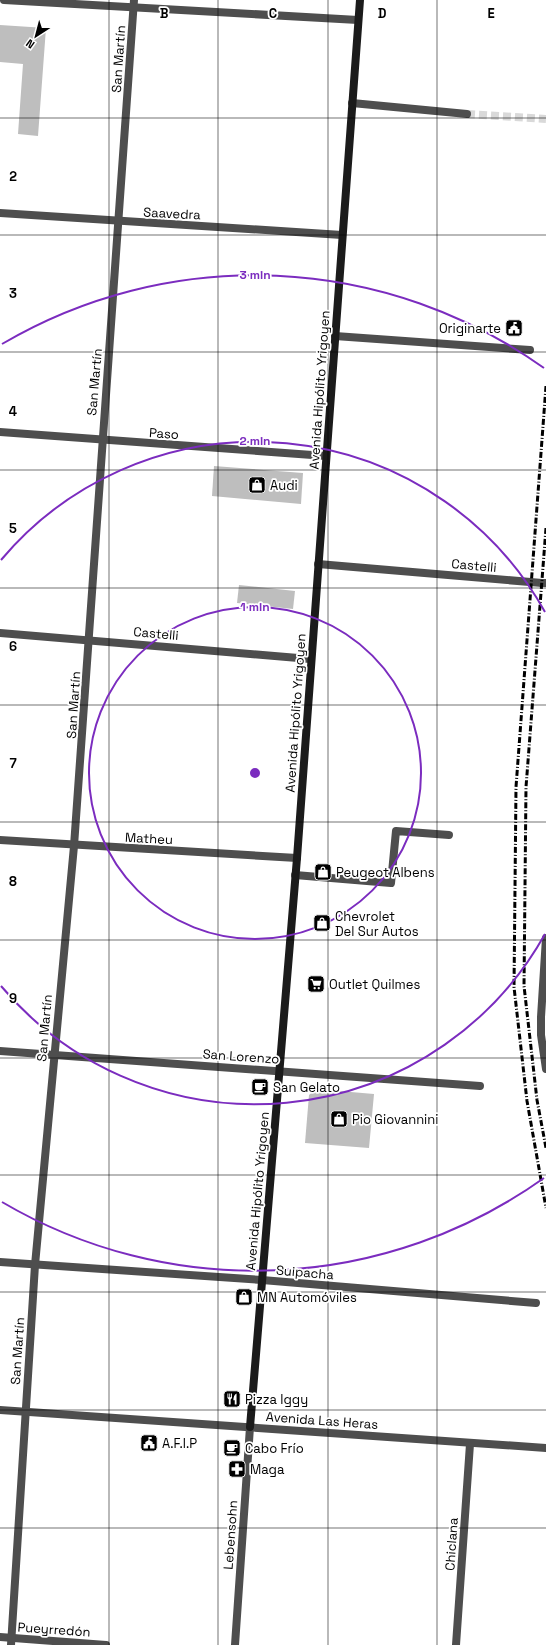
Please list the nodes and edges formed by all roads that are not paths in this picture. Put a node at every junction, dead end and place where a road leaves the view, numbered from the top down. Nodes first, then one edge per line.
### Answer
1 (4, 0) edge
2 (360, 0) edge
3 (134, 4) edge
4 (358, 20) junction
5 (352, 103) junction
6 (468, 114) tunnel mouth
7 (0, 214) edge
8 (119, 222) junction
9 (342, 235) junction
10 (335, 336) junction
11 (530, 350) dead end
12 (0, 432) edge
13 (101, 440) junction
14 (326, 456) junction
15 (318, 564) junction
16 (544, 583) edge
17 (0, 633) edge
18 (90, 639) junction
19 (310, 660) junction
20 (449, 835) dead end
21 (0, 840) edge
22 (74, 846) junction
23 (297, 858) junction
24 (295, 876) junction
25 (546, 938) edge
26 (544, 1017) edge
27 (0, 1051) edge
28 (54, 1054) junction
29 (546, 1069) edge
30 (279, 1071) junction
31 (480, 1086) dead end
32 (0, 1262) edge
33 (35, 1265) junction
34 (262, 1280) junction
35 (536, 1303) dead end
36 (0, 1410) edge
37 (25, 1412) junction
38 (250, 1427) junction
39 (470, 1444) junction
40 (546, 1448) edge
41 (0, 1637) edge
42 (12, 1641) edge
43 (106, 1645) edge
44 (235, 1645) edge
45 (456, 1645) edge

1 - 3 street
2 - 4 main road, Avenida Hipólito Yrigoyen
3 - 4 street
3 - 8 street, San Martín
4 - 5 main road, Avenida Hipólito Yrigoyen
5 - 6 street
5 - 9 main road, Avenida Hipólito Yrigoyen
7 - 8 street, Saavedra
8 - 9 street, Saavedra
8 - 13 street, San Martín
9 - 10 main road, Avenida Hipólito Yrigoyen
10 - 11 street
10 - 14 main road, Avenida Hipólito Yrigoyen
12 - 13 street, Paso
13 - 14 street, Paso
13 - 18 street, San Martín
14 - 15 main road, Avenida Hipólito Yrigoyen
15 - 16 street, Castelli
15 - 19 main road, Avenida Hipólito Yrigoyen
17 - 18 street, Castelli
18 - 19 street, Castelli
18 - 22 street, San Martín
19 - 23 main road, Avenida Hipólito Yrigoyen
20 - 24 street
21 - 22 street, Matheu
22 - 23 street, Matheu
22 - 28 street, San Martín
23 - 24 main road, Avenida Hipólito Yrigoyen
24 - 30 main road, Avenida Hipólito Yrigoyen
25 - 26 street
26 - 29 street
27 - 28 street, San Lorenzo
28 - 30 street, San Lorenzo
28 - 33 street, San Martín
30 - 31 street, San Lorenzo
30 - 34 main road, Avenida Hipólito Yrigoyen
32 - 33 street, Suipacha
33 - 34 street, Suipacha
33 - 37 street, San Martín
34 - 35 street, Suipacha
34 - 38 main road, Avenida Hipólito Yrigoyen
36 - 37 street, Avenida Las Heras
37 - 38 street, Avenida Las Heras
37 - 42 street, San Martín
38 - 39 street, Avenida Las Heras
38 - 44 street, Lebensohn
39 - 40 street, Avenida Las Heras
39 - 45 street, Chiclana
41 - 42 street, Pueyrredón
42 - 43 street, Pueyrredón

